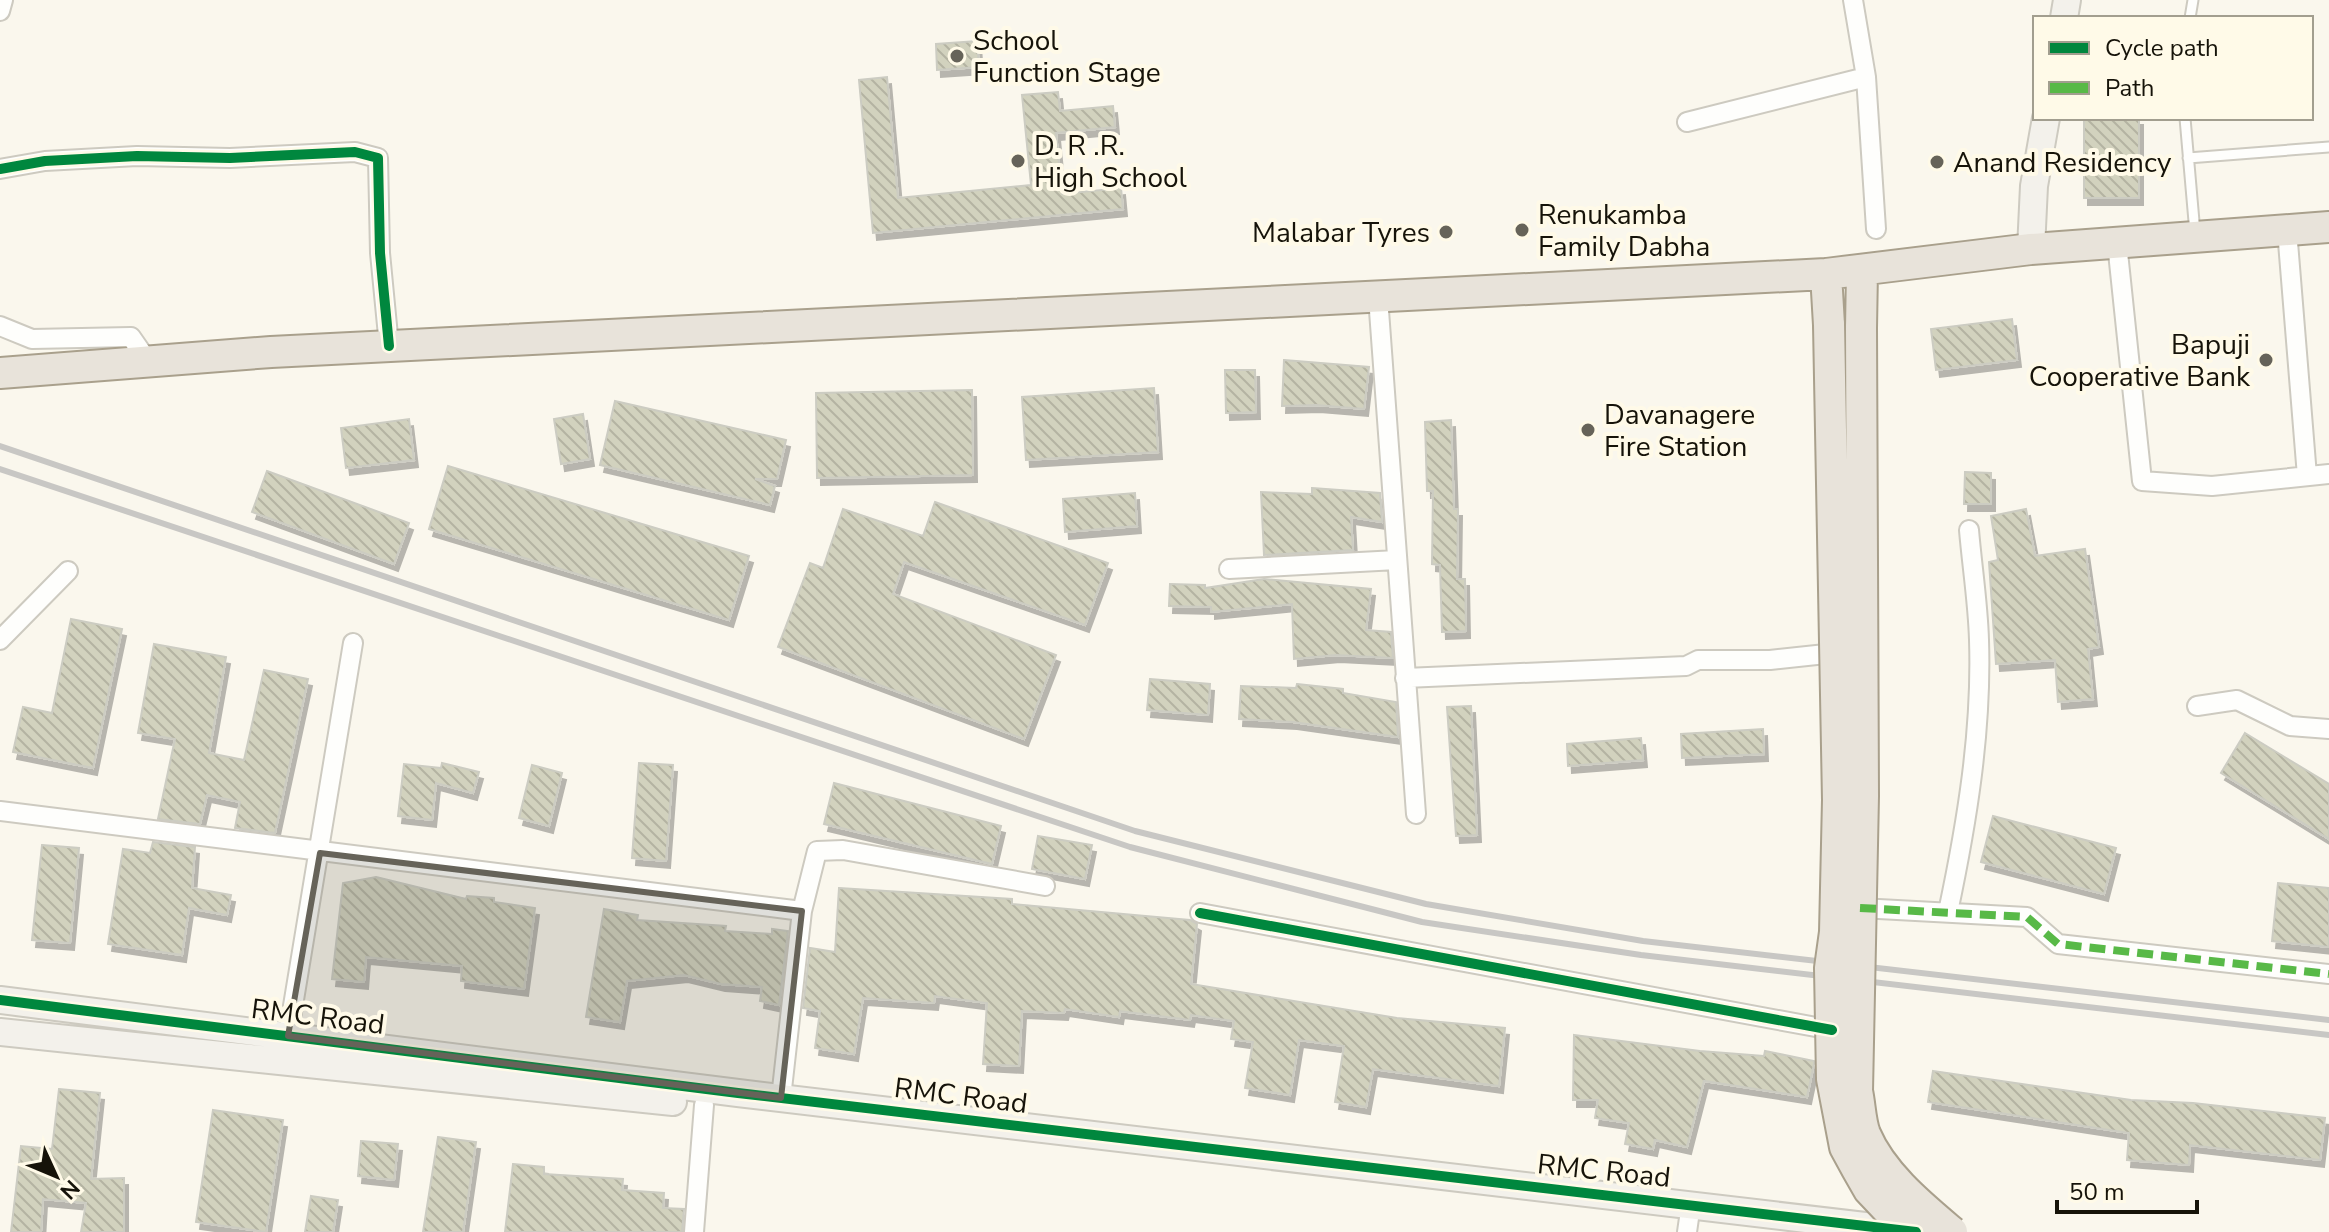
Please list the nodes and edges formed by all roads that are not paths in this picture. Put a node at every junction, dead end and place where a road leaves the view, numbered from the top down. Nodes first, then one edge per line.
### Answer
1 (3, 0) edge
2 (1853, 0) edge
3 (0, 11) edge
4 (1866, 77) junction
5 (2046, 120) edge
6 (2185, 120) edge
7 (1687, 122) dead end
8 (2329, 147) edge
9 (2188, 158) junction
10 (0, 169) edge
11 (2329, 227) edge
12 (1876, 229) dead end
13 (2287, 230) junction
14 (2195, 237) junction
15 (2117, 243) junction
16 (2031, 249) junction
17 (1862, 271) junction
18 (1826, 274) junction
19 (1378, 297) junction
20 (0, 326) edge
21 (389, 346) junction
22 (147, 360) junction
23 (0, 373) edge
24 (2329, 474) edge
25 (2307, 476) junction
26 (1969, 530) dead end
27 (1397, 560) junction
28 (1229, 569) dead end
29 (68, 571) dead end
30 (0, 640) edge
31 (353, 643) dead end
32 (1835, 653) junction
33 (1405, 678) junction
34 (2197, 706) dead end
35 (2329, 729) edge
36 (0, 811) edge
37 (1416, 814) dead end
38 (320, 853) junction
39 (1045, 886) dead end
40 (1860, 908) junction
41 (802, 911) junction
42 (1948, 912) junction
43 (1200, 913) dead end
44 (2329, 974) edge
45 (0, 1000) edge
46 (1832, 1030) junction
47 (0, 1032) edge
48 (288, 1036) junction
49 (781, 1098) junction
50 (704, 1105) junction
51 (1688, 1225) edge
52 (694, 1232) edge
53 (1793, 1232) edge
54 (1918, 1232) edge
55 (1952, 1232) edge

1 - 3 street
2 - 4 street
4 - 7 street
4 - 12 street
5 - 16 street
6 - 9 lane
8 - 9 lane
9 - 14 lane
10 - 21 street
11 - 13 main road
13 - 14 main road
13 - 25 street
14 - 15 main road
15 - 16 main road
15 - 25 street
16 - 17 main road
17 - 18 main road
17 - 40 main road, bridge
18 - 19 main road
18 - 32 main road, bridge
19 - 21 main road
19 - 27 street
20 - 22 street
21 - 22 main road
22 - 23 main road
24 - 25 street
26 - 42 street
27 - 28 street
27 - 33 street
29 - 30 street
31 - 38 street
32 - 33 street
32 - 46 main road, bridge
33 - 37 street
34 - 35 street
36 - 38 street
38 - 41 street
38 - 48 street
39 - 41 street
40 - 42 street
40 - 55 main road, bridge
41 - 49 street
42 - 44 street
43 - 46 street
45 - 48 street, RMC Road
46 - 54 main road, bridge
47 - 50 street, RMC Road
48 - 49 street, RMC Road
49 - 54 street, RMC Road
50 - 51 street, RMC Road
50 - 52 street
51 - 53 street, RMC Road

